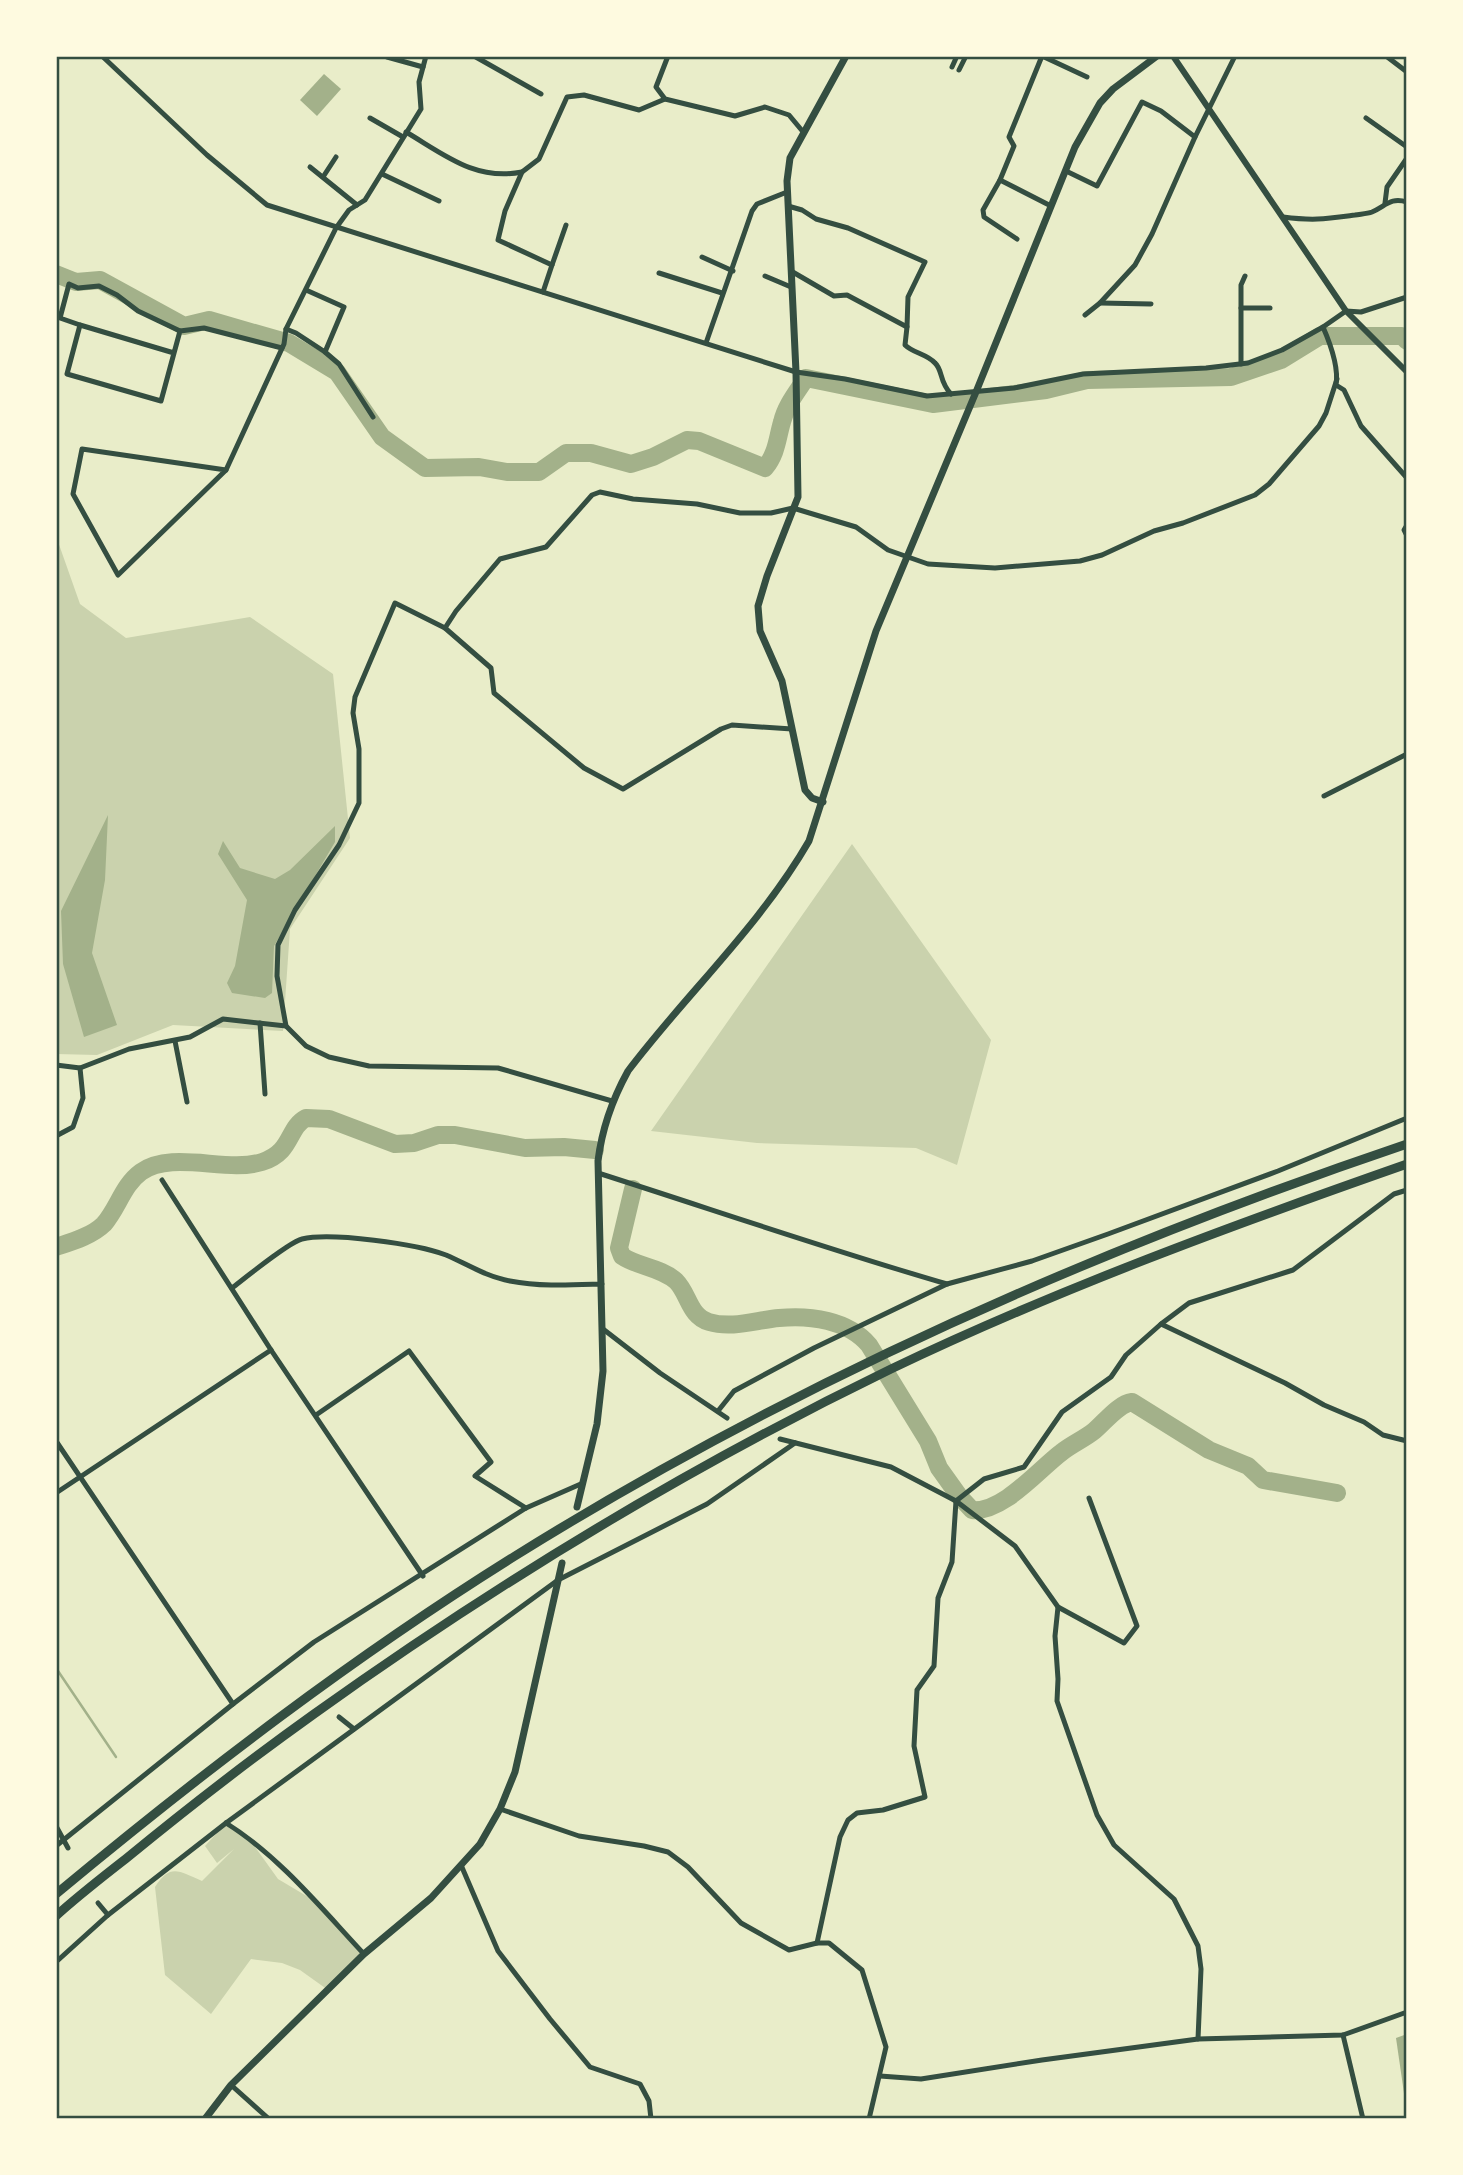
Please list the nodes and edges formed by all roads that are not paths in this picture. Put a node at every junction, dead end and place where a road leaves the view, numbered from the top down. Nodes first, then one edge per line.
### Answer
1 (102, 56) edge
2 (426, 56) edge
3 (474, 56) edge
4 (668, 56) edge
5 (846, 56) edge
6 (957, 56) edge
7 (966, 56) edge
8 (1042, 56) edge
9 (1157, 56) edge
10 (1172, 56) edge
11 (1235, 56) edge
12 (1386, 56) edge
13 (387, 57) edge
14 (423, 67) junction
15 (952, 67) dead end
16 (959, 70) dead end
17 (1407, 72) edge
18 (1087, 77) dead end
19 (541, 94) dead end
20 (665, 99) junction
21 (1209, 109) junction
22 (370, 118) dead end
23 (1366, 118) dead end
24 (804, 133) junction
25 (405, 135) junction
26 (1195, 137) junction
27 (1407, 147) edge
28 (337, 157) dead end
29 (1407, 158) edge
30 (310, 167) dead end
31 (1066, 171) junction
32 (522, 172) junction
33 (382, 174) junction
34 (323, 177) junction
35 (1000, 180) junction
36 (787, 192) junction
37 (439, 201) dead end
38 (1407, 202) edge
39 (1385, 203) junction
40 (357, 205) junction
41 (788, 206) junction
42 (1051, 206) junction
43 (1283, 217) junction
44 (566, 225) dead end
45 (336, 228) junction
46 (1017, 239) dead end
47 (702, 257) dead end
48 (552, 265) junction
49 (733, 271) junction
50 (790, 271) junction
51 (659, 273) dead end
52 (765, 276) dead end
53 (1245, 276) dead end
54 (791, 287) junction
55 (306, 290) junction
56 (542, 292) junction
57 (722, 293) junction
58 (1407, 297) edge
59 (1100, 303) junction
60 (1151, 304) dead end
61 (1241, 308) junction
62 (1270, 308) dead end
63 (1346, 311) junction
64 (1085, 315) dead end
65 (80, 325) junction
66 (907, 327) junction
67 (1324, 327) junction
68 (286, 329) junction
69 (180, 331) junction
70 (706, 343) junction
71 (282, 348) junction
72 (325, 352) junction
73 (174, 353) junction
74 (1241, 364) junction
75 (796, 372) junction
76 (1407, 372) edge
77 (1337, 379) junction
78 (976, 392) junction
79 (951, 394) junction
80 (373, 417) dead end
81 (226, 470) junction
82 (1407, 478) edge
83 (793, 508) junction
84 (1407, 525) edge
85 (1407, 536) edge
86 (906, 558) junction
87 (445, 628) junction
88 (792, 729) junction
89 (1407, 754) edge
90 (1324, 796) dead end
91 (823, 802) junction
92 (260, 1023) junction
93 (286, 1026) junction
94 (175, 1041) junction
95 (56, 1065) edge
96 (80, 1068) junction
97 (265, 1094) dead end
98 (612, 1101) junction
99 (187, 1102) dead end
100 (1407, 1118) edge
101 (56, 1136) edge
102 (1407, 1144) edge
103 (1407, 1164) edge
104 (598, 1174) junction
105 (162, 1180) dead end
106 (1407, 1190) edge
107 (601, 1284) junction
108 (947, 1284) junction
109 (232, 1288) junction
110 (1161, 1324) junction
111 (603, 1329) junction
112 (271, 1350) junction
113 (718, 1411) junction
114 (316, 1415) junction
115 (727, 1418) dead end
116 (780, 1438) dead end
117 (56, 1441) edge
118 (1407, 1441) edge
119 (795, 1443) junction
120 (80, 1476) junction
121 (583, 1483) junction
122 (56, 1493) edge
123 (1089, 1498) dead end
124 (956, 1501) junction
125 (577, 1507) dead end
126 (526, 1508) junction
127 (562, 1563) dead end
128 (423, 1576) junction
129 (558, 1580) junction
130 (1058, 1607) junction
131 (233, 1704) junction
132 (339, 1717) dead end
133 (354, 1729) junction
134 (500, 1809) junction
135 (226, 1823) junction
136 (56, 1826) edge
137 (65, 1839) junction
138 (56, 1846) edge
139 (68, 1847) dead end
140 (461, 1865) junction
141 (56, 1894) edge
142 (98, 1903) dead end
143 (108, 1915) junction
144 (56, 1916) edge
145 (817, 1943) junction
146 (364, 1954) junction
147 (56, 1962) edge
148 (1407, 2012) edge
149 (1343, 2035) junction
150 (1198, 2039) junction
151 (880, 2076) junction
152 (231, 2085) junction
153 (205, 2119) edge
154 (269, 2119) edge
155 (651, 2119) edge
156 (869, 2119) edge
157 (1363, 2119) edge

1 - 45 street
2 - 14 street
3 - 19 street
4 - 20 street
5 - 24 main road
6 - 15 street
7 - 16 street
8 - 18 street
8 - 35 street
9 - 31 main road
10 - 21 street
11 - 21 street
12 - 17 street
13 - 14 street
14 - 25 street
20 - 24 street
20 - 32 street
21 - 26 street
21 - 43 street
22 - 25 street
23 - 27 street
24 - 36 main road
25 - 32 street
25 - 33 street
26 - 31 street
26 - 59 street
28 - 34 street
29 - 39 street
30 - 34 street
31 - 42 main road
32 - 48 street
33 - 37 street
33 - 40 street
34 - 40 street
35 - 42 street
35 - 46 street
36 - 41 main road
36 - 49 street
38 - 39 street
39 - 43 street
40 - 45 street
41 - 50 main road
41 - 66 street
42 - 78 main road
43 - 63 street
44 - 48 street
45 - 55 street
45 - 56 street
47 - 49 street
48 - 56 street
49 - 57 street
50 - 54 main road
50 - 66 street
51 - 57 street
52 - 54 street
53 - 61 street
54 - 75 main road
55 - 68 street
55 - 72 street
56 - 70 street
57 - 70 street
58 - 63 street
59 - 60 street
59 - 64 street
61 - 62 street
61 - 74 street
63 - 67 street
63 - 76 street
65 - 69 street
65 - 73 street
65 - 73 street
66 - 79 street
67 - 74 street
67 - 77 street
68 - 71 street
68 - 72 street
69 - 71 street
69 - 73 street
70 - 75 street
71 - 81 street
72 - 80 street
74 - 78 street
75 - 79 street
75 - 83 main road
77 - 82 street
77 - 86 street
78 - 79 street
78 - 86 main road
81 - 81 street
83 - 86 street
83 - 87 street
83 - 88 main road
84 - 85 street
86 - 91 main road
87 - 88 street
87 - 93 street
88 - 91 main road
89 - 90 street
91 - 98 main road
92 - 93 street
92 - 94 street
92 - 97 street
93 - 98 street
94 - 96 street
94 - 99 street
95 - 96 street
96 - 101 street
98 - 104 main road
100 - 108 street
102 - 141 highway
103 - 144 highway
104 - 107 main road
104 - 108 street
105 - 109 street
106 - 110 street
107 - 109 street
107 - 111 main road
108 - 113 street
109 - 112 street
110 - 118 street
110 - 124 street
111 - 113 street
111 - 121 main road
112 - 114 street
112 - 120 street
113 - 115 street
114 - 126 street
114 - 128 street
116 - 119 street
117 - 120 street
119 - 124 street
119 - 129 street
120 - 122 street
120 - 131 street
121 - 125 main road
121 - 126 street
123 - 130 street
124 - 130 street
124 - 145 street
126 - 128 street
127 - 129 main road
128 - 131 street
129 - 133 street
129 - 134 main road
130 - 150 street
131 - 137 street
132 - 133 street
133 - 135 street
134 - 140 main road
134 - 145 street
135 - 143 street
135 - 146 street
136 - 137 street
137 - 138 street
137 - 139 street
140 - 146 main road
140 - 155 street
142 - 143 street
143 - 147 street
145 - 151 street
146 - 152 main road
148 - 149 street
149 - 150 street
149 - 157 street
150 - 151 street
151 - 156 street
152 - 153 main road
152 - 154 street

